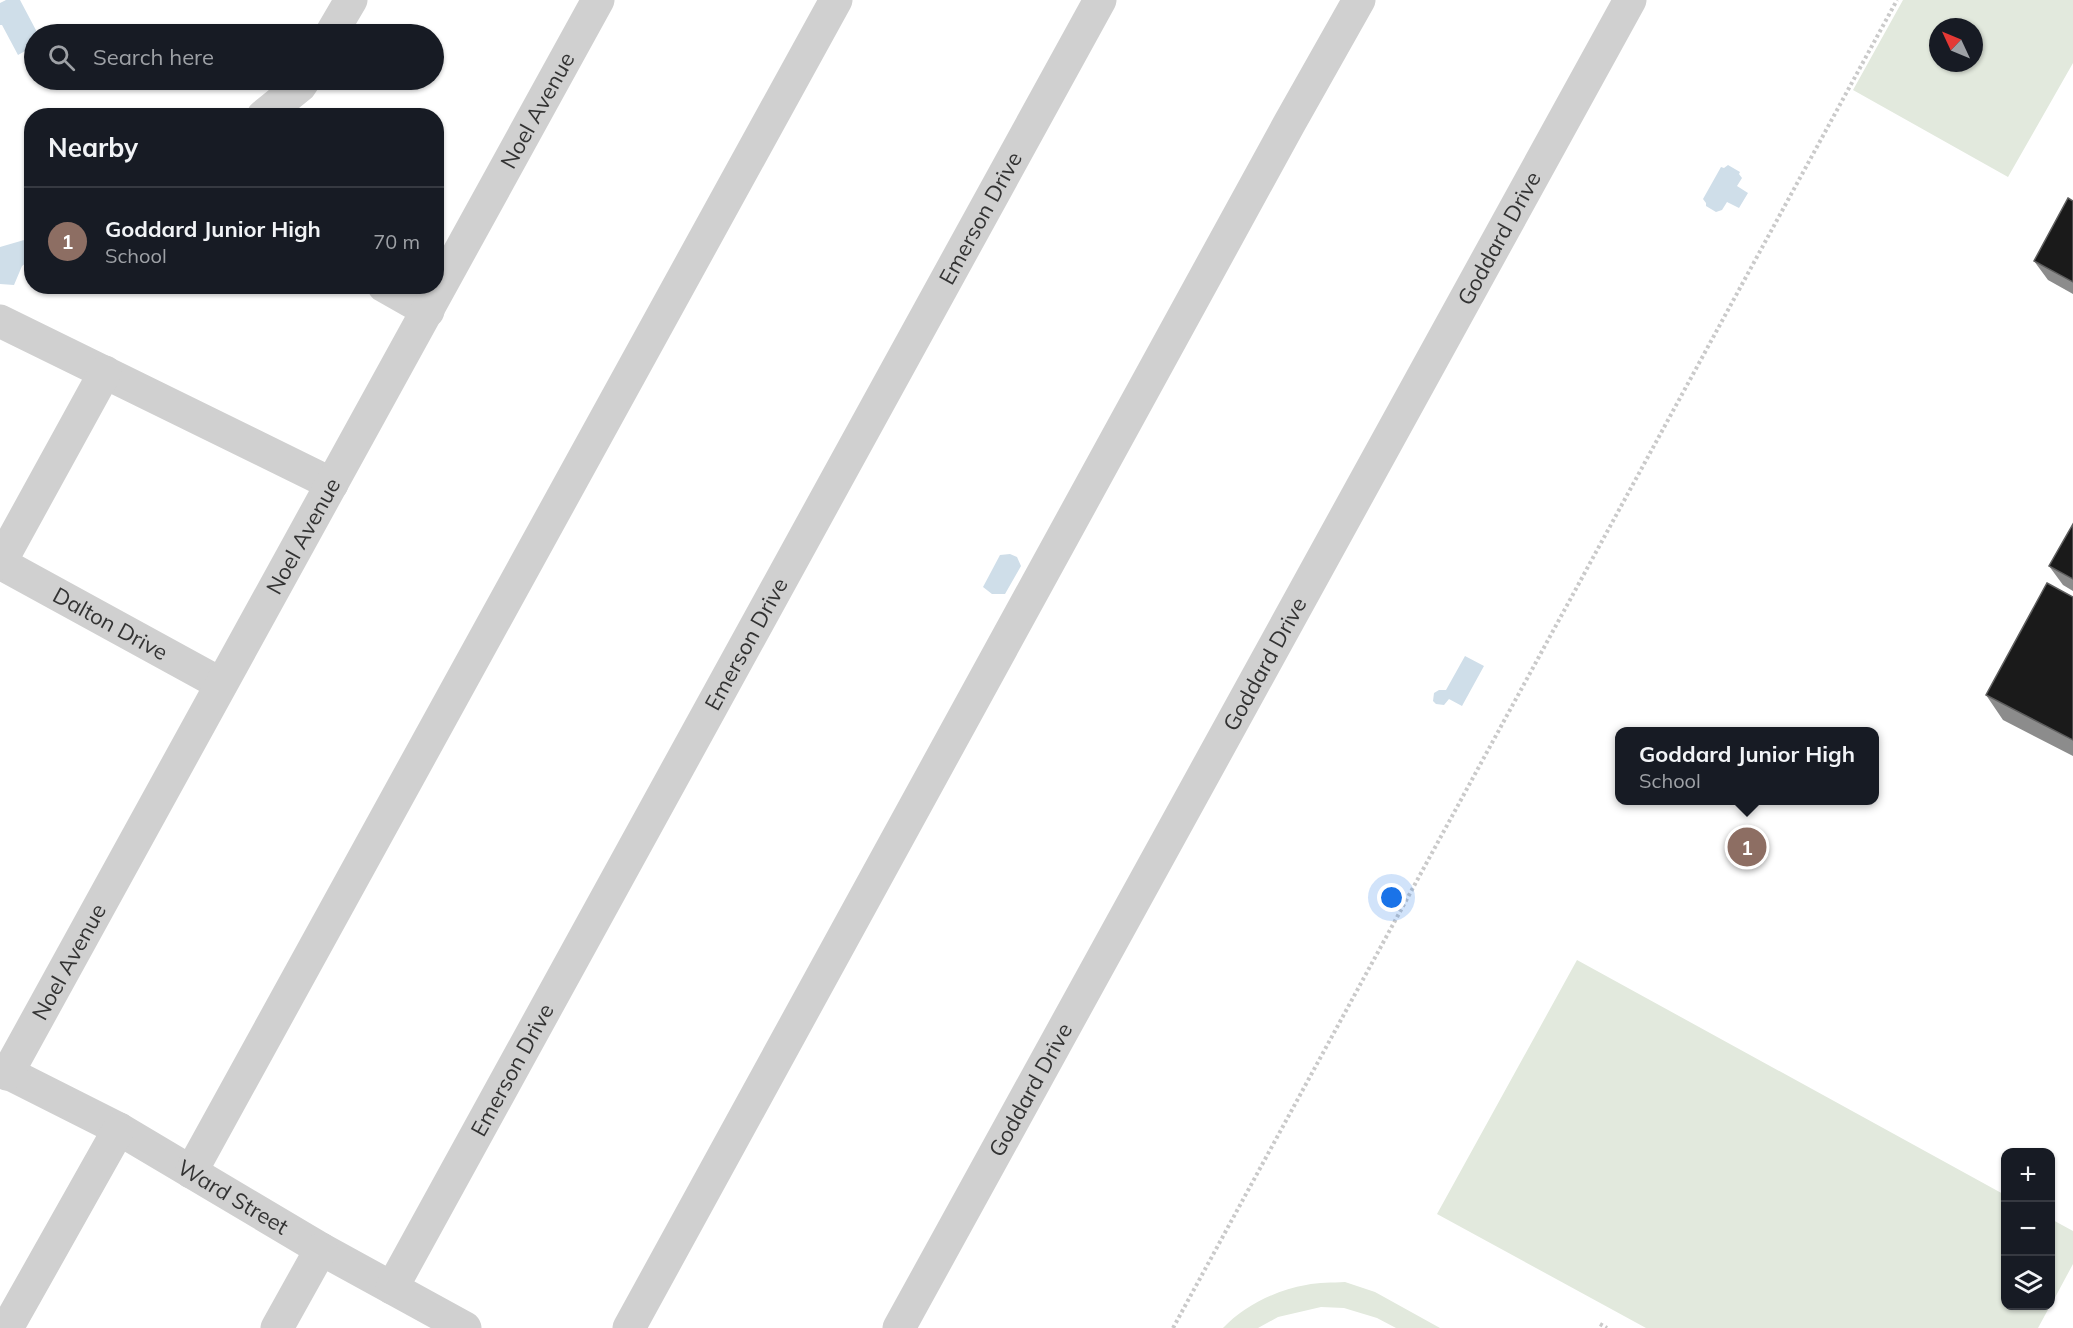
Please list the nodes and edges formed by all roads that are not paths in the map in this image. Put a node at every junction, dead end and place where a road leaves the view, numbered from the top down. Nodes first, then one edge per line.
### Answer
1 (351, 0) edge
2 (598, 0) edge
3 (836, 0) edge
4 (1100, 0) edge
5 (1359, 0) edge
6 (1630, 0) edge
7 (337, 24) edge
8 (295, 90) edge
9 (272, 108) edge
10 (444, 282) edge
11 (398, 294) edge
12 (437, 294) edge
13 (428, 311) junction
14 (0, 321) edge
15 (105, 372) junction
16 (332, 484) junction
17 (0, 563) edge
18 (221, 684) junction
19 (3, 1072) edge
20 (119, 1129) junction
21 (192, 1172) junction
22 (321, 1249) junction
23 (392, 1288) junction
24 (7, 1328) edge
25 (277, 1328) edge
26 (465, 1328) edge
27 (629, 1328) edge
28 (898, 1328) edge

1 - 7 street
2 - 10 street, Noel Avenue
3 - 21 street
4 - 23 street, Emerson Drive
5 - 27 street
6 - 28 street, Goddard Drive
8 - 9 street
11 - 13 street
12 - 13 street, Noel Avenue
13 - 16 street, Noel Avenue
14 - 15 street
15 - 16 street
15 - 17 street
16 - 18 street, Noel Avenue
17 - 18 street, Dalton Drive
18 - 19 street, Noel Avenue
19 - 20 street, Ward Street
20 - 21 street, Ward Street
20 - 24 street
21 - 22 street, Ward Street
22 - 23 street, Ward Street
22 - 25 street
23 - 26 street, Ward Street

